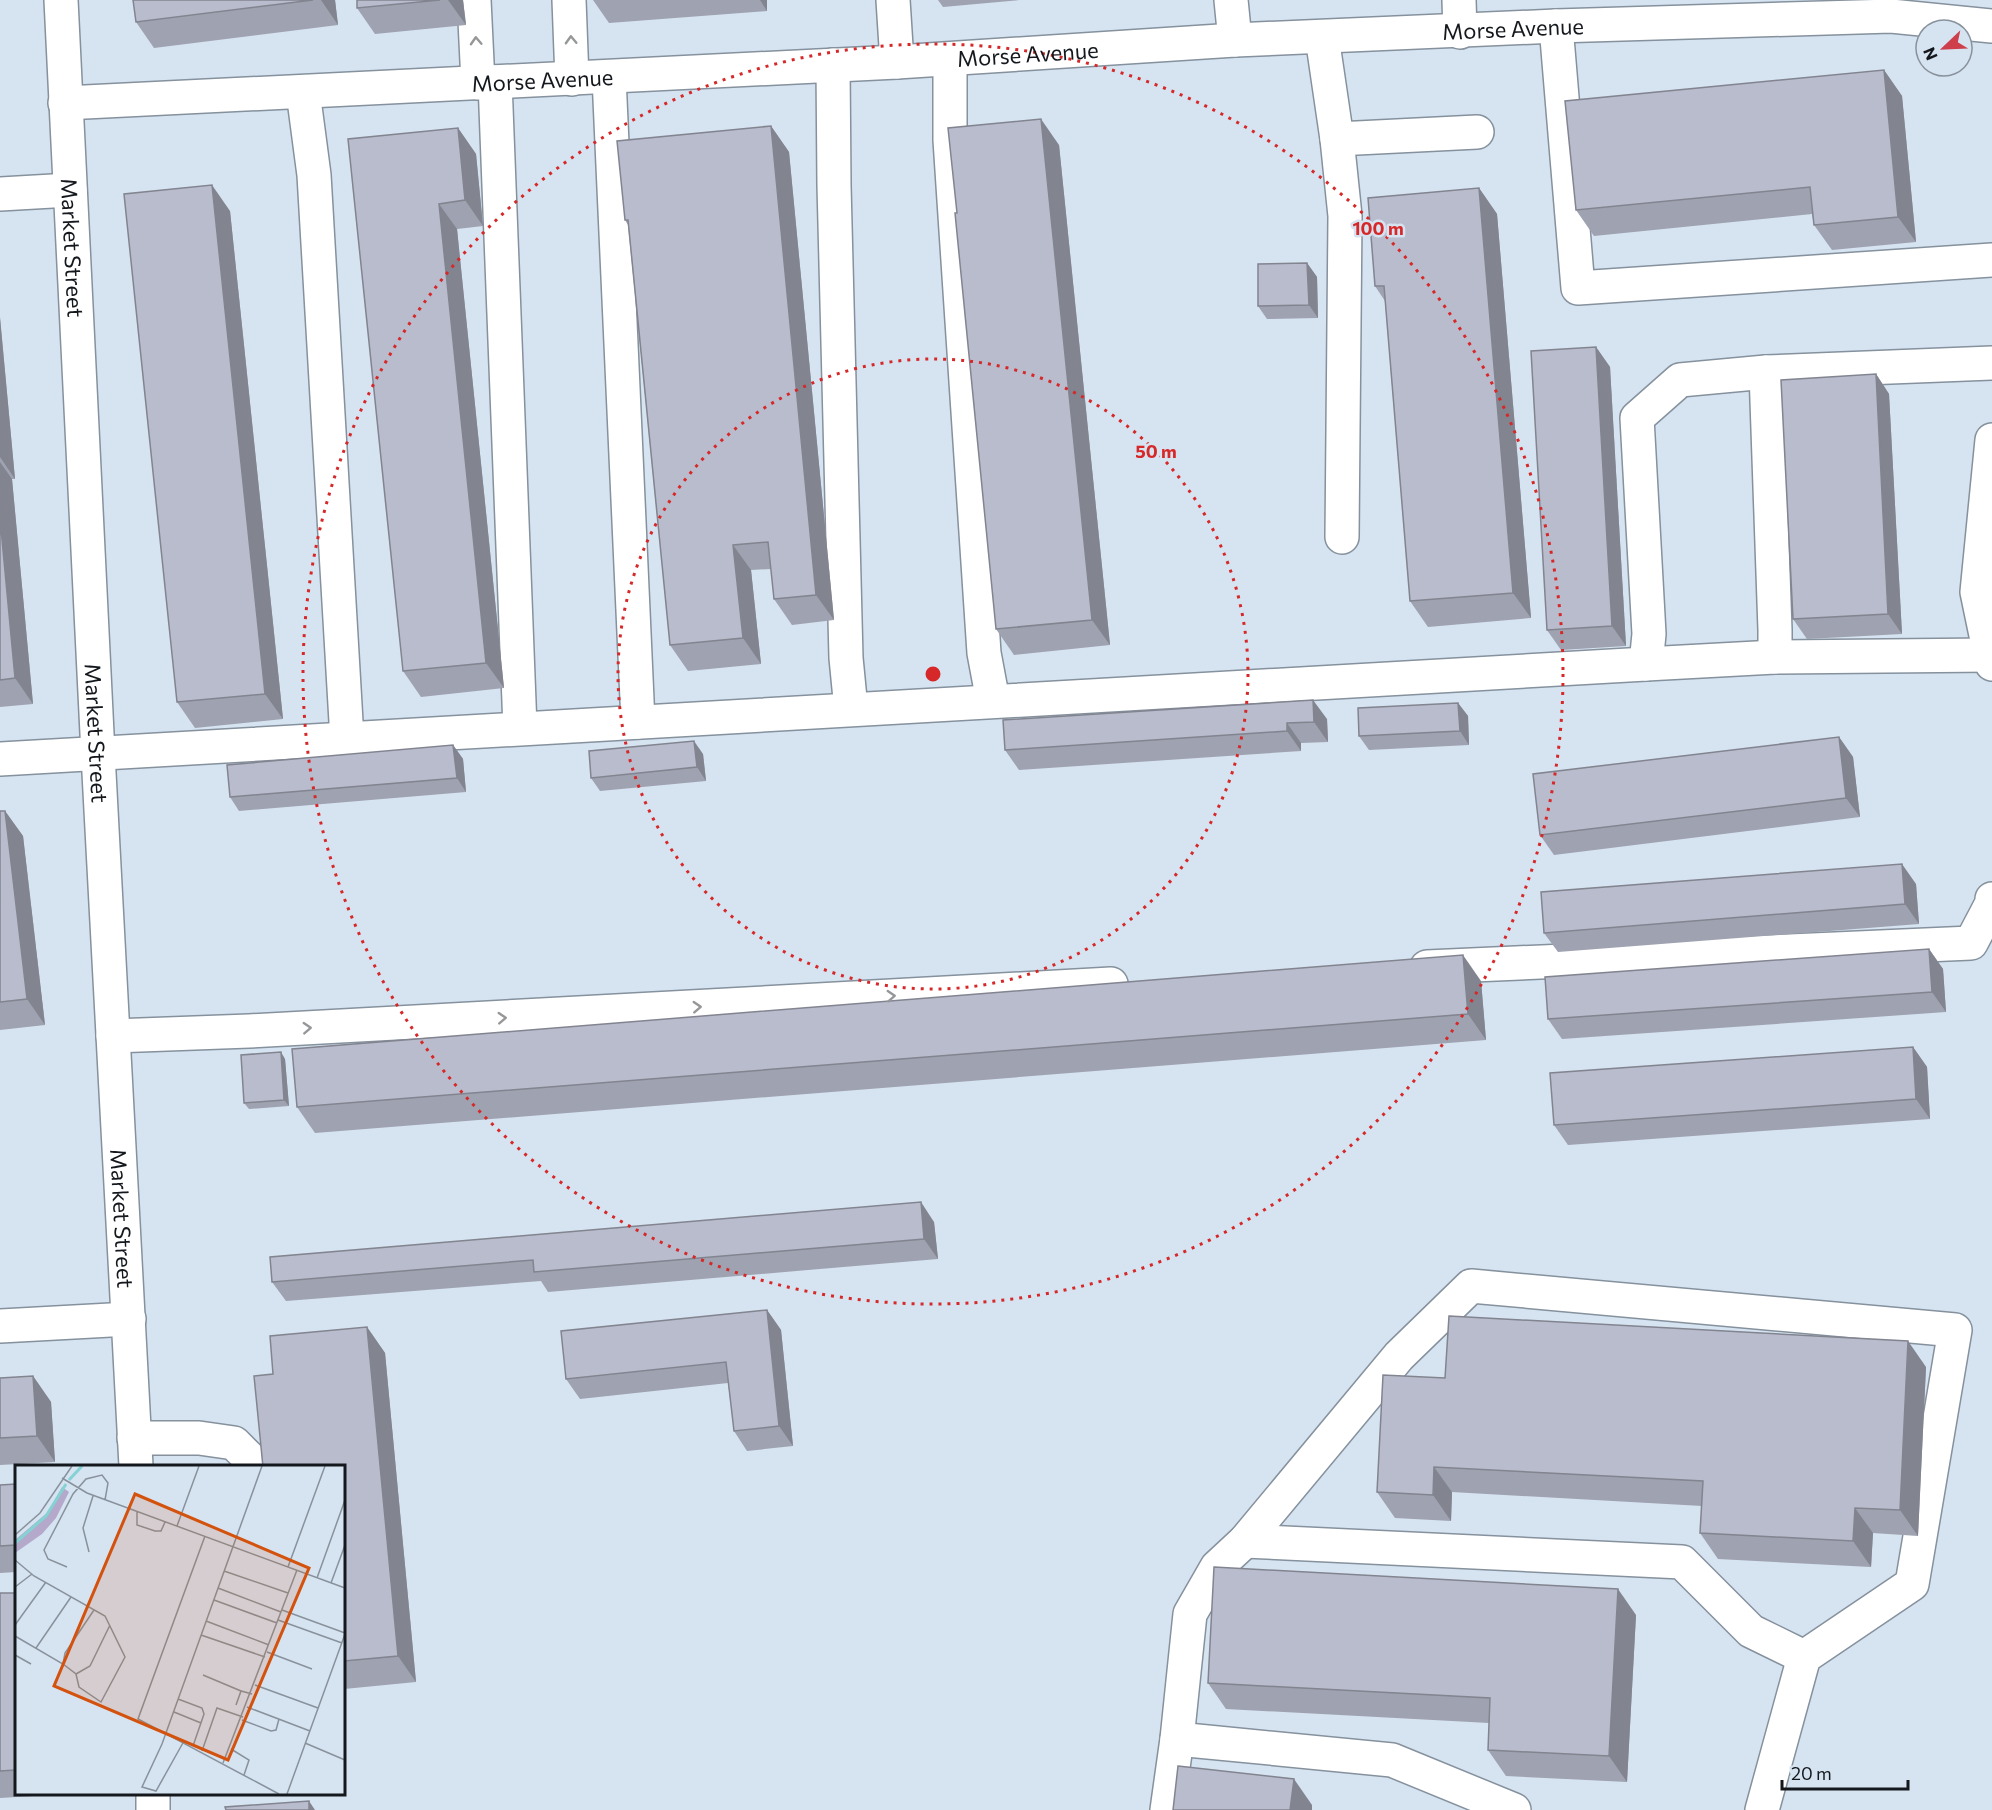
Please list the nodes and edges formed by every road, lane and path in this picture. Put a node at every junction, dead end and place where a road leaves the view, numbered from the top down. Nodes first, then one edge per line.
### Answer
1 (61, 0) edge
2 (474, 0) edge
3 (569, 0) edge
4 (894, 0) edge
5 (1231, 0) edge
6 (1892, 8) edge
7 (1459, 16) edge
8 (1577, 17) edge
9 (1992, 26) edge
10 (1322, 37) junction
11 (1235, 40) junction
12 (950, 59) junction
13 (897, 62) junction
14 (833, 65) junction
15 (609, 77) junction
16 (572, 79) junction
17 (487, 82) junction
18 (303, 92) junction
19 (65, 103) junction
20 (1477, 132) dead end
21 (1337, 139) junction
22 (70, 190) junction
23 (0, 194) edge
24 (1992, 260) edge
25 (1992, 363) edge
26 (1766, 372) junction
27 (1991, 449) edge
28 (1342, 537) dead end
29 (1775, 657) junction
30 (1991, 658) edge
31 (1646, 663) junction
32 (993, 701) junction
33 (851, 709) junction
34 (638, 722) junction
35 (520, 728) junction
36 (347, 739) junction
37 (98, 754) junction
38 (0, 759) edge
39 (1992, 899) edge
40 (1396, 969) edge
41 (1145, 982) edge
42 (113, 1036) junction
43 (129, 1319) junction
44 (0, 1326) edge
45 (135, 1452) edge
46 (253, 1465) edge
47 (1245, 1541) junction
48 (1804, 1658) junction
49 (1177, 1738) junction
50 (1756, 1808) edge
51 (1167, 1810) edge
52 (1514, 1810) edge

1 - 19 street, Market Street
17 -> 2 street
16 -> 3 street
4 - 13 street
5 - 11 street
6 - 8 street, Morse Avenue
6 - 9 street, Morse Avenue
7 - 8 street, Morse Avenue
7 - 10 street, Morse Avenue
8 - 24 street
10 - 11 street, Morse Avenue
10 - 21 street
11 - 12 street, Morse Avenue
12 - 13 street, Morse Avenue
12 - 32 street
13 - 14 street, Morse Avenue
14 - 15 street, Morse Avenue
14 - 33 street
15 - 16 street, Morse Avenue
15 - 34 street
16 - 17 street, Morse Avenue
17 - 18 street, Morse Avenue
17 - 35 street
18 - 19 street, Morse Avenue
18 - 36 street
19 - 22 street, Market Street
20 - 21 street
21 - 28 street
22 - 23 street
22 - 37 street, Market Street
25 - 26 street
26 - 29 street
26 - 31 street
27 - 30 street
29 - 30 street
29 - 31 street
31 - 32 street
32 - 33 street
33 - 34 street
34 - 35 street
35 - 36 street
36 - 37 street
37 - 38 street
37 - 42 street, Market Street
39 - 40 street
42 -> 41 street
42 - 43 street, Market Street
43 - 44 street
43 - 45 street, Market Street
45 - 46 street
47 - 48 street
47 - 48 street
47 - 49 street
48 - 50 street
49 - 51 street
49 - 52 street

